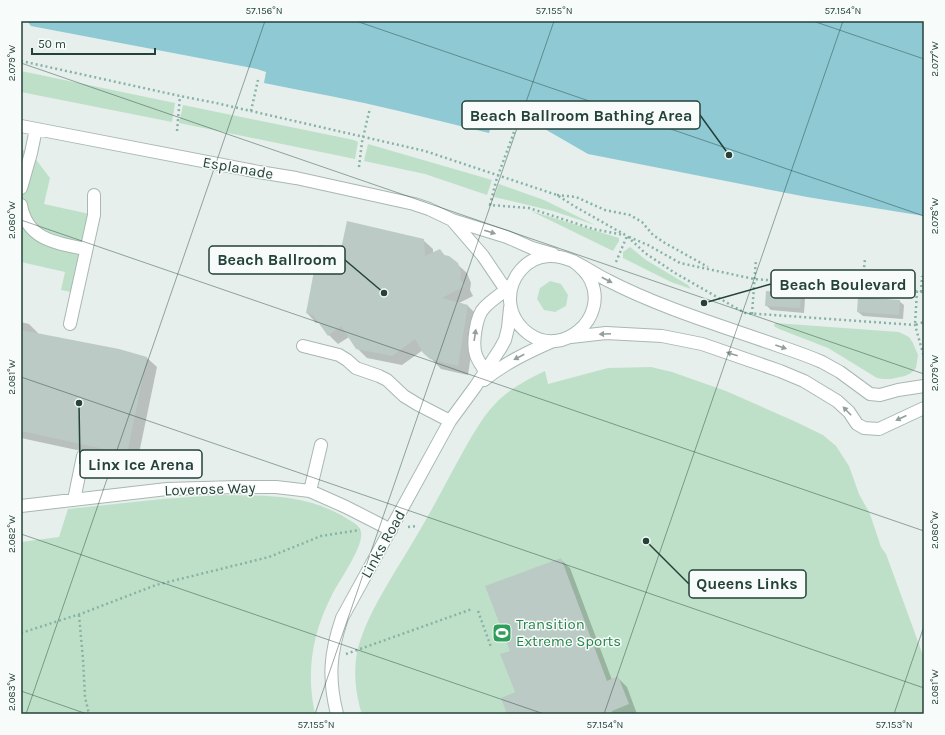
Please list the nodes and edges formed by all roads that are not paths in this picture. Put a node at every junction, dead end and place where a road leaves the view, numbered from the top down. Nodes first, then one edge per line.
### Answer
1 (21, 126) edge
2 (36, 129) junction
3 (21, 188) edge
4 (94, 195) dead end
5 (21, 205) edge
6 (452, 220) junction
7 (86, 249) junction
8 (560, 256) junction
9 (573, 261) junction
10 (510, 294) junction
11 (70, 324) dead end
12 (569, 338) junction
13 (554, 341) junction
14 (303, 346) dead end
15 (485, 371) junction
16 (924, 386) edge
17 (475, 387) junction
18 (924, 408) edge
19 (450, 421) junction
20 (321, 445) dead end
21 (83, 456) dead end
22 (310, 491) junction
23 (74, 500) junction
24 (21, 506) edge
25 (391, 530) junction
26 (337, 714) edge

1 - 2 street, Esplanade
2 - 3 street
2 - 6 street, Esplanade
4 - 7 street
5 - 7 street
6 -> 8 street, Esplanade
6 - 10 street, Esplanade
7 - 11 street
8 - 9 street
8 - 10 street
9 - 12 street
9 -> 16 street
10 - 13 street
10 - 15 street, Links Road
15 -> 10 street
12 - 13 street
18 -> 12 street
13 -> 17 street, Links Road
14 - 19 street
15 - 17 street, Links Road
17 - 19 street, Links Road
19 - 25 street, Links Road
20 - 22 street
21 - 23 street
22 - 23 street, Loverose Way
22 - 25 street, Loverose Way
23 - 24 street, Loverose Way
25 - 26 street, Links Road

